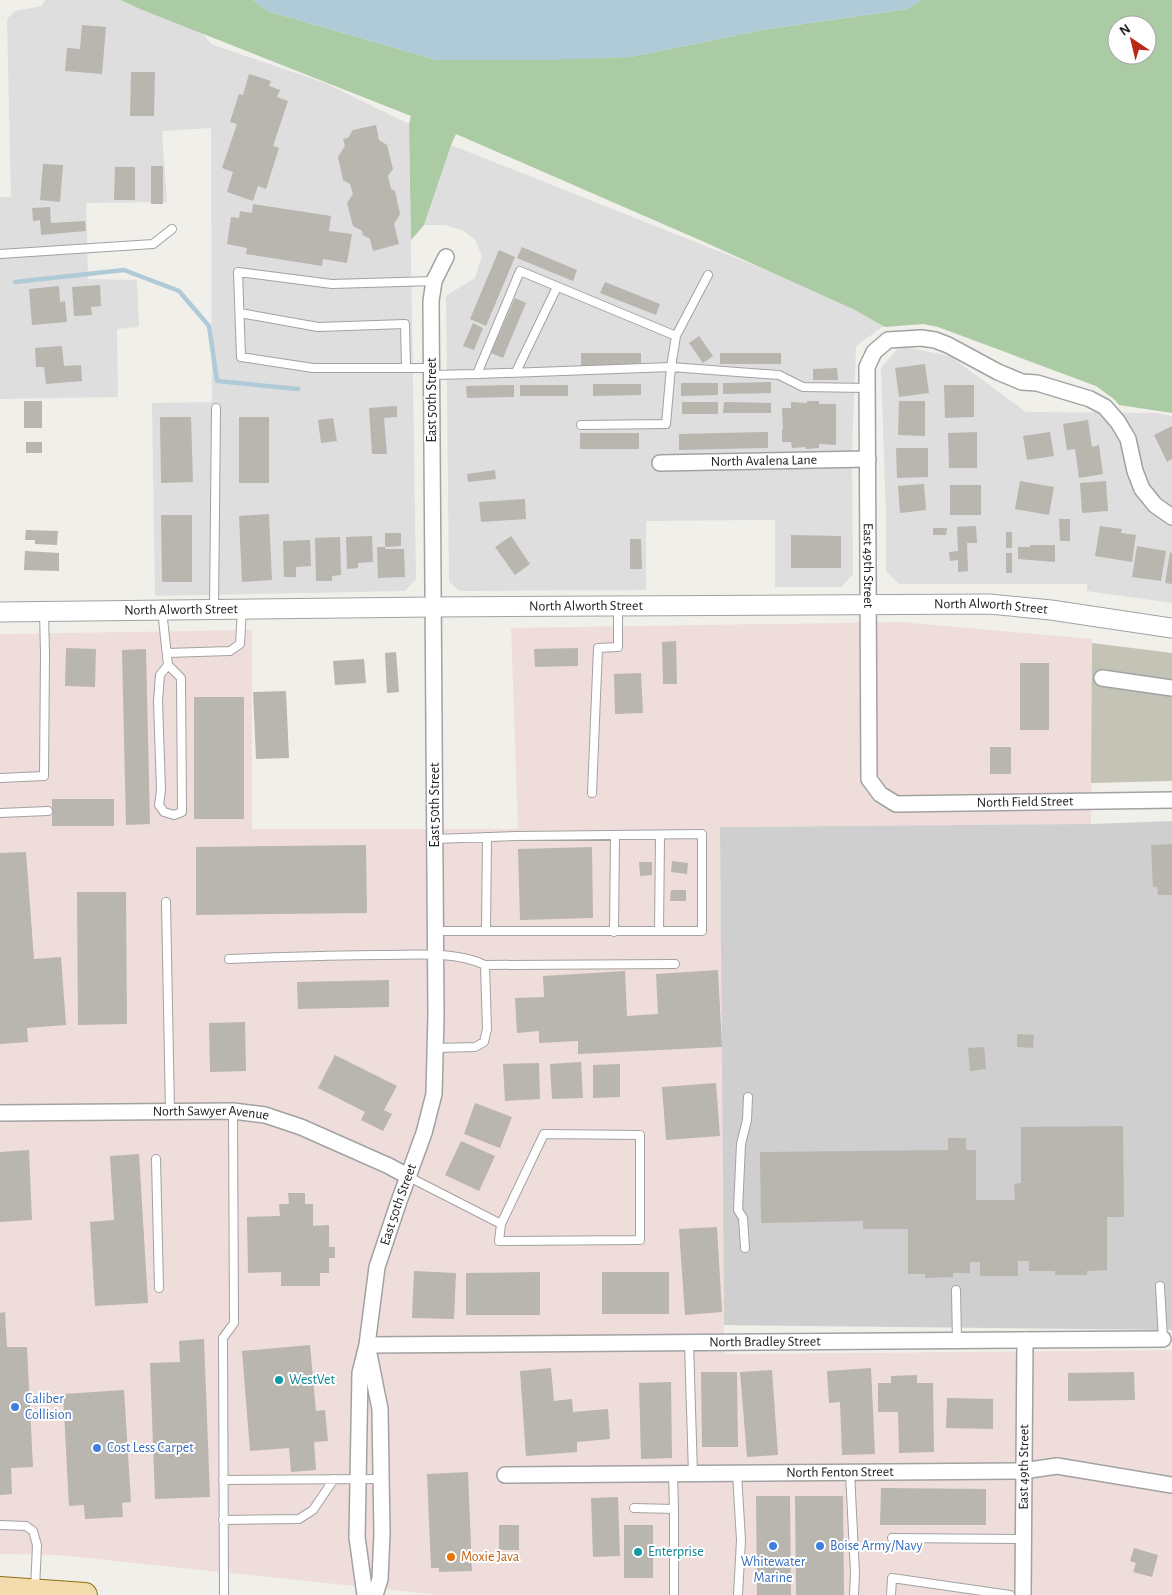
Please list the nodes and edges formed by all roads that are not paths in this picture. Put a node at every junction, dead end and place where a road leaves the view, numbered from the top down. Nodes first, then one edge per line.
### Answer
1 (172, 229) dead end
2 (0, 254) edge
3 (446, 257) dead end
4 (708, 275) dead end
5 (434, 281) junction
6 (557, 287) junction
7 (240, 313) junction
8 (676, 336) junction
9 (406, 367) junction
10 (671, 367) junction
11 (432, 372) junction
12 (516, 372) junction
13 (477, 374) junction
14 (867, 388) junction
15 (216, 408) dead end
16 (581, 425) dead end
17 (868, 459) junction
18 (660, 463) dead end
19 (1172, 516) edge
20 (868, 604) junction
21 (433, 607) junction
22 (618, 607) junction
23 (242, 609) junction
24 (162, 610) junction
25 (214, 610) junction
26 (0, 612) edge
27 (44, 612) junction
28 (1172, 628) edge
29 (167, 653) junction
30 (168, 664) junction
31 (1102, 678) dead end
32 (1172, 688) edge
33 (0, 778) edge
34 (592, 793) dead end
35 (880, 794) joint
36 (1172, 800) edge
37 (48, 811) dead end
38 (0, 812) edge
39 (615, 835) junction
40 (660, 835) junction
41 (487, 837) junction
42 (435, 839) junction
43 (166, 902) dead end
44 (436, 931) junction
45 (486, 931) junction
46 (614, 932) junction
47 (659, 932) junction
48 (436, 954) junction
49 (229, 959) dead end
50 (675, 964) dead end
51 (485, 965) junction
52 (434, 1048) junction
53 (748, 1096) dead end
54 (233, 1111) junction
55 (170, 1112) junction
56 (0, 1113) edge
57 (156, 1159) dead end
58 (408, 1177) junction
59 (501, 1224) junction
60 (745, 1248) dead end
61 (1160, 1286) dead end
62 (159, 1288) dead end
63 (956, 1290) dead end
64 (1163, 1339) joint
65 (1025, 1340) junction
66 (957, 1341) junction
67 (689, 1343) junction
68 (367, 1345) junction
69 (1023, 1471) junction
70 (850, 1472) junction
71 (737, 1473) junction
72 (673, 1474) junction
73 (693, 1474) junction
74 (505, 1475) dead end
75 (334, 1479) junction
76 (358, 1479) junction
77 (381, 1479) junction
78 (223, 1480) junction
79 (1172, 1485) edge
80 (634, 1508) dead end
81 (674, 1509) junction
82 (223, 1520) junction
83 (0, 1525) edge
84 (892, 1538) dead end
85 (1024, 1538) junction
86 (0, 1589) edge
87 (35, 1591) junction
88 (998, 1594) edge
89 (85, 1595) edge
90 (224, 1595) edge
91 (365, 1595) edge
92 (376, 1595) edge
93 (674, 1595) edge
94 (738, 1595) edge
95 (854, 1595) edge
96 (891, 1595) edge
97 (1010, 1595) edge
98 (1023, 1595) edge

1 - 2 lane
3 - 5 street, East 50th Street
4 - 8 lane
5 - 7 lane
5 - 11 street, East 50th Street
6 - 8 lane
6 - 12 lane
6 - 13 lane
7 - 9 lane
7 - 9 lane
8 - 10 lane
9 - 11 lane
10 - 12 lane
10 - 14 lane
10 - 16 lane
11 - 13 lane
11 - 21 street, East 50th Street
12 - 13 lane
14 - 17 street, East 49th Street
14 - 19 street, East 49th Street
15 - 25 lane
17 - 18 street, North Avalena Lane
17 - 20 street, East 49th Street
20 - 22 street, North Alworth Street
20 - 28 street, North Alworth Street
20 - 35 street, East 49th Street
21 - 22 street, North Alworth Street
21 - 23 street, North Alworth Street
21 - 42 street, East 50th Street
22 - 34 lane
23 - 25 street, North Alworth Street
23 - 29 lane
24 - 25 street, North Alworth Street
24 - 27 street, North Alworth Street
24 - 29 lane
26 - 27 street, North Alworth Street
27 - 33 lane
29 - 30 lane
30 - 30 lane
31 - 32 street
35 - 36 street, North Field Street
37 - 38 lane
39 - 40 lane
39 - 41 lane
39 - 46 lane
40 - 47 lane
40 - 47 lane
41 - 42 lane
41 - 45 lane
42 - 44 street, East 50th Street
43 - 55 lane
44 - 45 lane
44 - 48 street, East 50th Street
45 - 46 lane
46 - 47 lane
48 - 49 lane
48 - 51 lane
48 - 52 street, East 50th Street
50 - 51 lane
51 - 52 lane
52 - 58 street, East 50th Street
53 - 60 lane
54 - 55 street, North Sawyer Avenue
54 - 58 street, North Sawyer Avenue
54 - 78 lane
55 - 56 street, North Sawyer Avenue
57 - 62 lane
58 - 59 lane
58 - 68 street, East 50th Street
59 - 59 lane
61 - 64 lane
63 - 66 lane
64 - 65 street, North Bradley Street
65 - 66 street, North Bradley Street
65 - 69 street, East 49th Street
66 - 67 street, North Bradley Street
67 - 68 street, North Bradley Street
67 - 73 lane
68 - 76 street, East 50th Street
68 - 77 street, East 50th Street
69 - 70 street, North Fenton Street
69 - 79 street, North Fenton Street
69 - 85 street, East 49th Street
70 - 71 street, North Fenton Street
70 - 95 lane
71 - 73 street, North Fenton Street
71 - 94 lane
72 - 73 street, North Fenton Street
72 - 74 street, North Fenton Street
72 - 81 lane
75 - 76 lane
75 - 78 lane
75 - 82 lane
76 - 77 lane
76 - 91 street, East 50th Street
77 - 92 street, East 50th Street
78 - 82 lane
80 - 81 lane
81 - 93 lane
82 - 90 lane
83 - 87 lane
84 - 85 lane
85 - 98 street, East 49th Street
86 - 87 main road
87 - 89 main road
88 - 96 lane
88 - 97 lane

